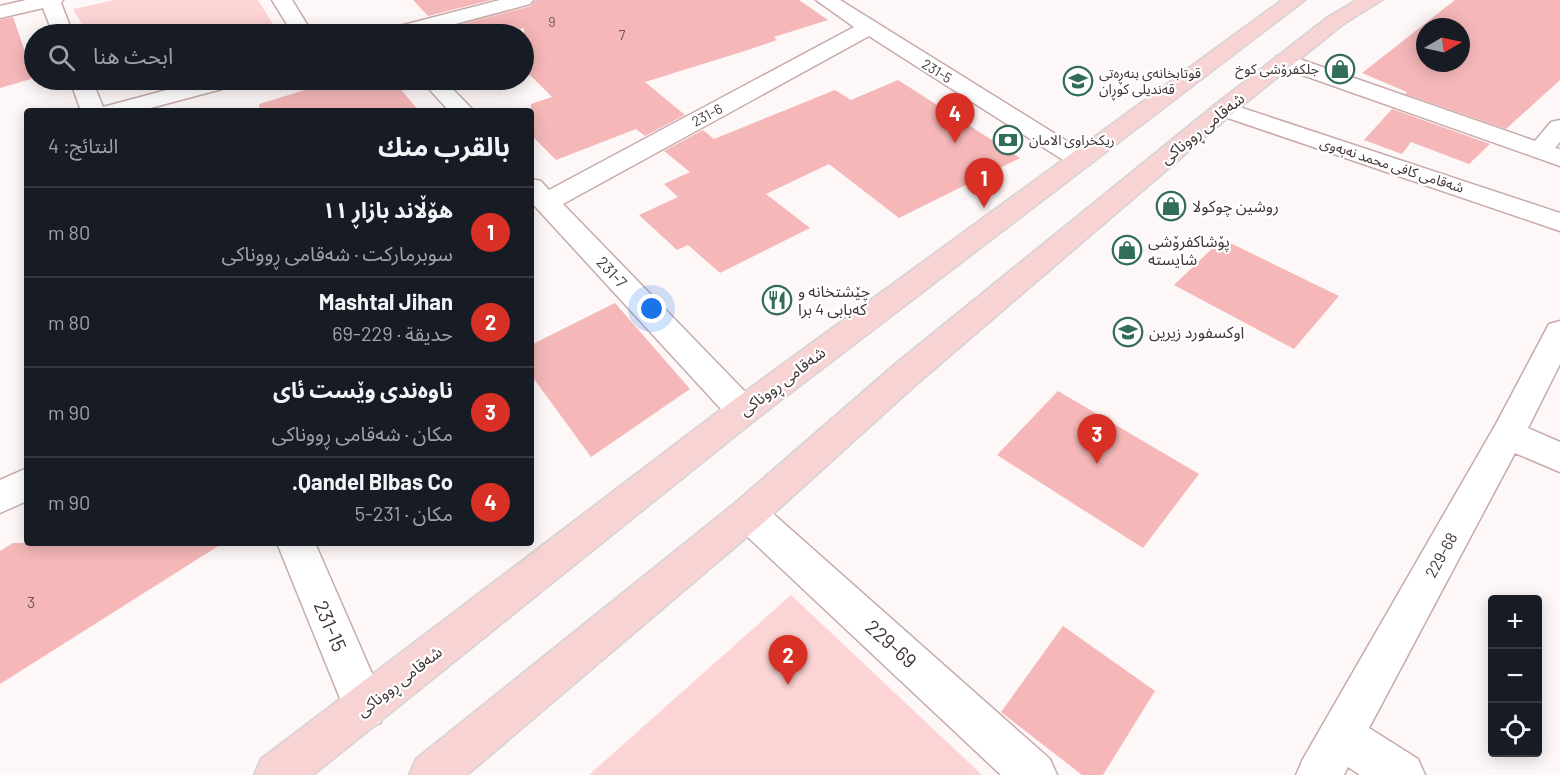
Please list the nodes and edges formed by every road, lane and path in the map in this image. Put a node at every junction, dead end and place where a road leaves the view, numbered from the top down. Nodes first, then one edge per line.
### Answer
1 (51, 0) edge
2 (282, 0) edge
3 (523, 0) edge
4 (825, 0) edge
5 (1295, 0) edge
6 (1372, 0) edge
7 (0, 12) edge
8 (59, 24) edge
9 (297, 24) edge
10 (433, 24) edge
11 (868, 28) junction
12 (1285, 62) junction
13 (85, 90) edge
14 (191, 90) edge
15 (442, 90) edge
16 (92, 108) edge
17 (123, 108) edge
18 (459, 108) edge
19 (1224, 109) junction
20 (1560, 127) edge
21 (1550, 155) edge
22 (1080, 160) junction
23 (539, 194) edge
24 (1560, 222) edge
25 (1560, 332) edge
26 (742, 411) junction
27 (1508, 434) junction
28 (1560, 458) edge
29 (24, 485) edge
30 (0, 498) edge
31 (748, 514) junction
32 (297, 546) edge
33 (365, 708) junction
34 (1341, 737) junction
35 (278, 775) edge
36 (432, 775) edge
37 (1034, 775) edge
38 (1318, 775) edge
39 (1402, 775) edge

1 - 7 street
1 - 8 street
2 - 9 street
3 - 10 street
4 - 11 street, 231-5
5 - 22 main road, شەقامی ڕووناکی
6 - 12 main road, شەقامی ڕووناکی
11 - 22 street, 231-5
11 - 23 street, 231-6
12 - 19 main road, شەقامی ڕووناکی
12 - 21 street
13 - 16 street
14 - 17 street
15 - 18 street
19 - 24 street, شەقامی کافی محمد نەبەوی
19 - 31 main road, شەقامی ڕووناکی
20 - 21 street
22 - 26 main road, شەقامی ڕووناکی
23 - 26 street, 231-7
25 - 27 street, 229-68
26 - 33 main road, شەقامی ڕووناکی
27 - 28 street
27 - 34 street, 229-68
29 - 30 street
31 - 36 main road, شەقامی ڕووناکی
31 - 37 street, 229-69
32 - 33 street, 231-15
33 - 35 main road, شەقامی ڕووناکی
34 - 38 street, 229-68
34 - 39 street

